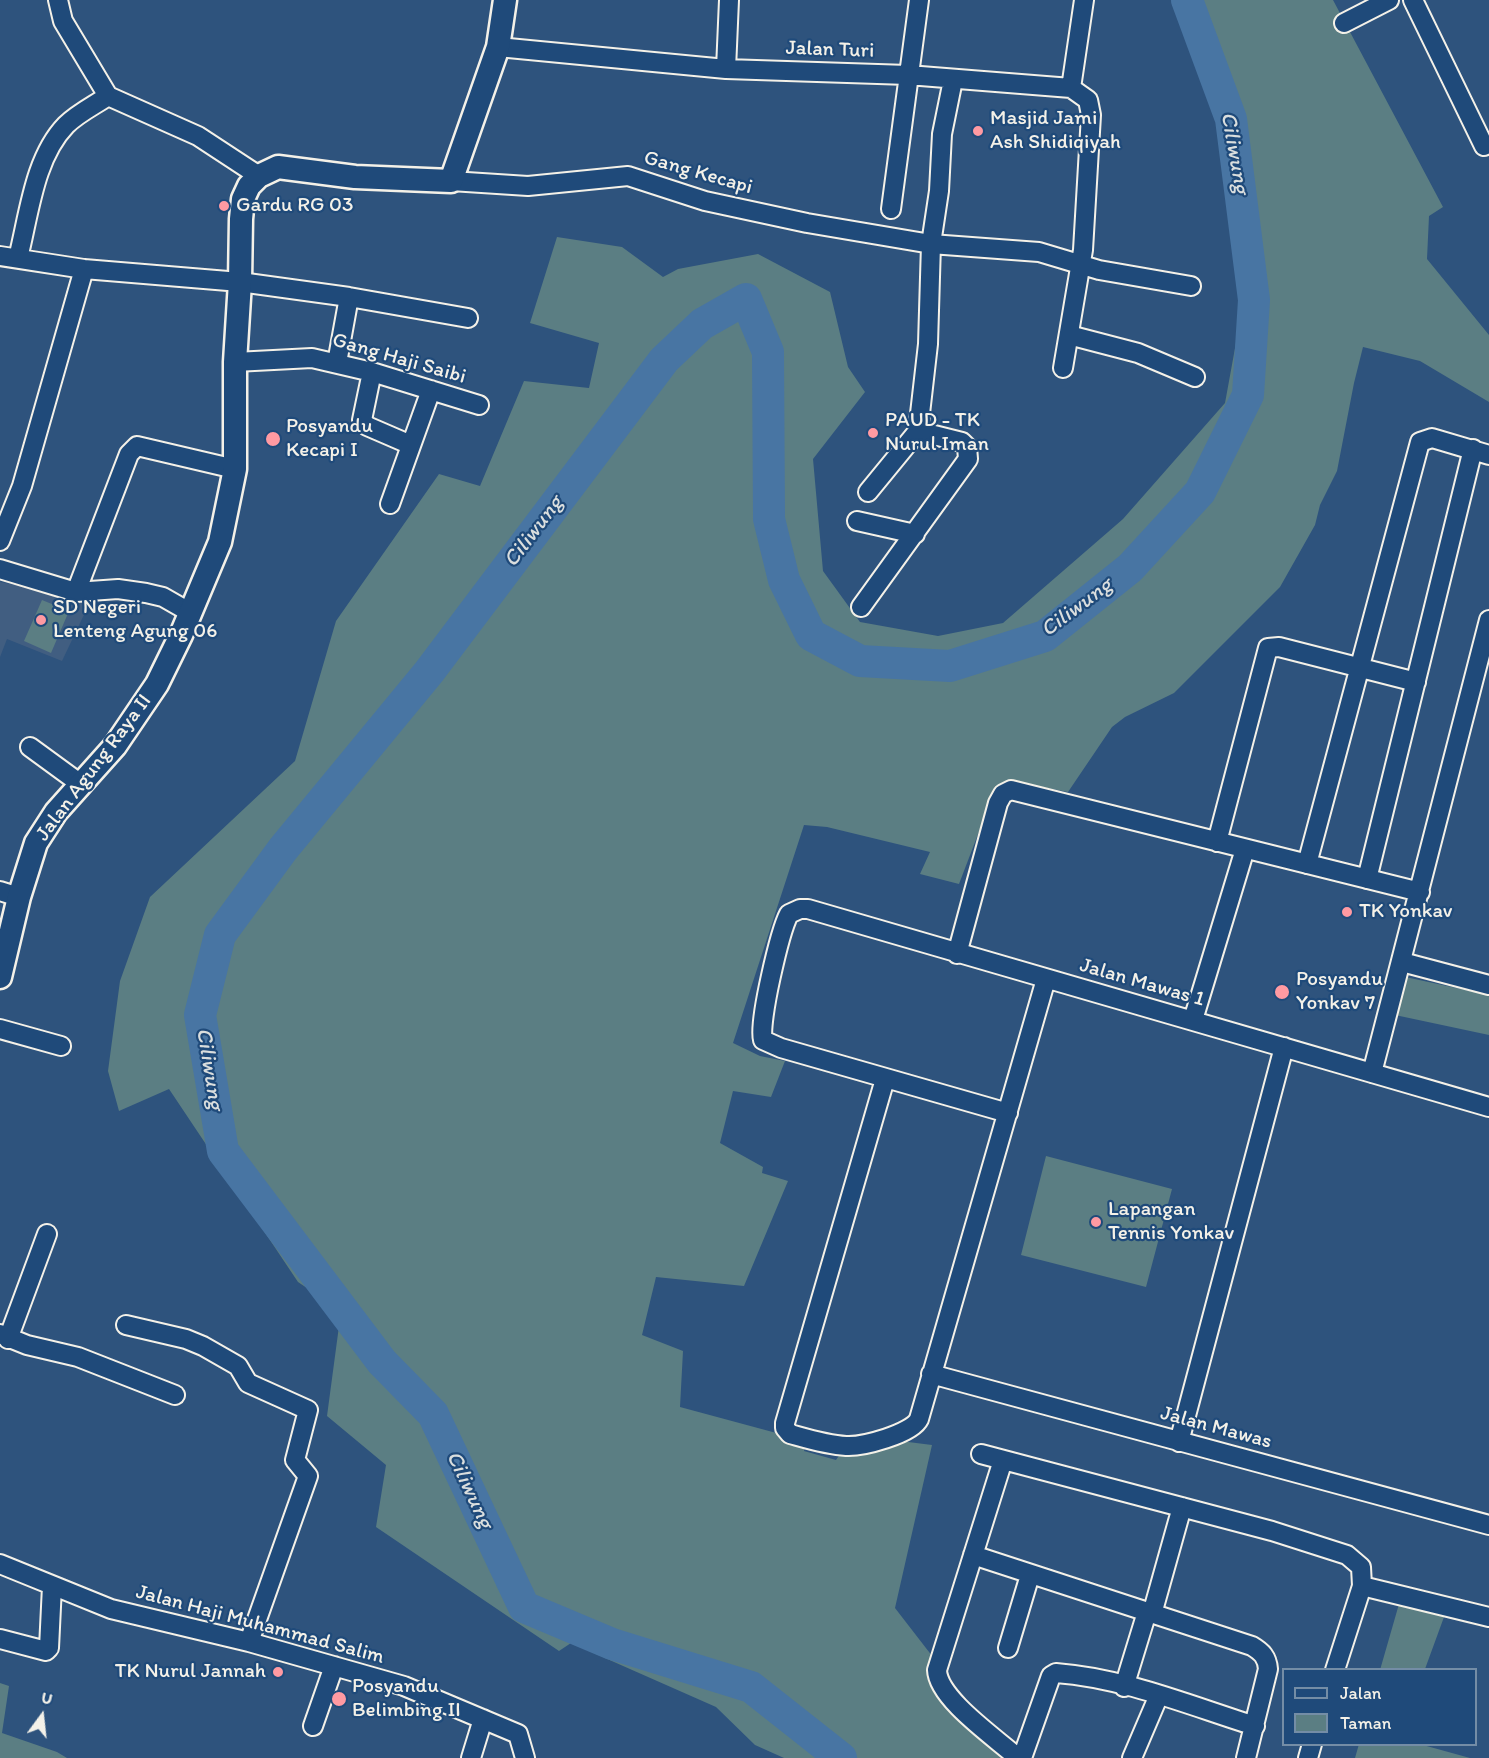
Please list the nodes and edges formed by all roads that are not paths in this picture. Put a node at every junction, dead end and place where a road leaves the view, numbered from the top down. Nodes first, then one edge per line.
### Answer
1 (58, 0) edge
2 (505, 0) edge
3 (729, 0) edge
4 (919, 0) edge
5 (1084, 0) edge
6 (1389, 0) edge
7 (1413, 0) edge
8 (1344, 23) dead end
9 (498, 47) junction
10 (726, 69) junction
11 (908, 75) junction
12 (953, 80) junction
13 (1071, 88) junction
14 (108, 96) junction
15 (1484, 146) dead end
16 (259, 176) junction
17 (451, 182) junction
18 (891, 209) dead end
19 (931, 244) junction
20 (0, 256) edge
21 (18, 258) junction
22 (1080, 265) junction
23 (84, 269) junction
24 (240, 282) junction
25 (1191, 286) dead end
26 (349, 297) junction
27 (468, 318) dead end
28 (1069, 335) junction
29 (235, 362) junction
30 (337, 363) junction
31 (1063, 368) dead end
32 (372, 372) junction
33 (1195, 377) dead end
34 (431, 390) junction
35 (479, 405) dead end
36 (918, 431) junction
37 (411, 445) junction
38 (1481, 452) edge
39 (235, 469) junction
40 (868, 492) dead end
41 (390, 504) dead end
42 (857, 521) dead end
43 (915, 534) junction
44 (0, 541) edge
45 (0, 569) edge
46 (76, 592) junction
47 (861, 607) dead end
48 (190, 613) junction
49 (1489, 620) edge
50 (1360, 667) junction
51 (1416, 682) junction
52 (30, 747) dead end
53 (82, 785) junction
54 (1216, 842) junction
55 (1245, 849) junction
56 (1307, 864) junction
57 (1367, 879) junction
58 (1420, 892) junction
59 (9, 894) edge
60 (957, 954) junction
61 (1402, 962) junction
62 (0, 977) edge
63 (1046, 979) junction
64 (1489, 985) edge
65 (1193, 1020) junction
66 (0, 1029) edge
67 (61, 1046) dead end
68 (1284, 1047) junction
69 (1372, 1073) junction
70 (885, 1079) junction
71 (1489, 1107) edge
72 (1008, 1113) junction
73 (47, 1234) dead end
74 (126, 1325) dead end
75 (4, 1336) edge
76 (931, 1374) junction
77 (176, 1395) dead end
78 (1179, 1442) junction
79 (981, 1454) dead end
80 (1003, 1460) junction
81 (1182, 1507) junction
82 (1489, 1525) edge
83 (973, 1555) junction
84 (0, 1564) edge
85 (1030, 1575) junction
86 (52, 1586) junction
87 (1362, 1586) junction
88 (1150, 1613) junction
89 (1489, 1617) edge
90 (0, 1639) edge
91 (249, 1642) junction
92 (1008, 1648) dead end
93 (334, 1666) junction
94 (1336, 1668) edge
95 (1124, 1687) junction
96 (1159, 1695) junction
97 (483, 1719) junction
98 (313, 1726) dead end
99 (1255, 1726) junction
100 (471, 1758) edge
101 (525, 1758) edge
102 (1018, 1758) edge
103 (1022, 1758) edge
104 (1132, 1758) edge
105 (1246, 1758) edge

1 - 14 street
2 - 9 street
3 - 10 street
4 - 11 street
5 - 13 street
6 - 8 street
7 - 15 street
9 - 10 street, Jalan Turi
9 - 17 street
10 - 11 street, Jalan Turi
11 - 12 street, Jalan Turi
11 - 18 street
12 - 13 street, Jalan Turi
12 - 19 street
13 - 22 street
14 - 16 street
14 - 21 street
16 - 17 street
16 - 24 street, Jalan Agung Raya II
17 - 19 street, Gang Kecapi
19 - 22 street, Gang Kecapi
19 - 36 street
20 - 21 street
21 - 23 street
22 - 25 street, Gang Kecapi
22 - 28 street
23 - 24 street
23 - 44 street
24 - 26 street
24 - 29 street, Jalan Agung Raya II
26 - 27 street
26 - 30 street
28 - 31 street
28 - 33 street
29 - 30 street, Gang Haji Saibi
29 - 39 street, Jalan Agung Raya II
30 - 32 street, Gang Haji Saibi
32 - 34 street, Gang Haji Saibi
32 - 37 street
34 - 35 street, Gang Haji Saibi
34 - 37 street
36 - 40 street
36 - 43 street
37 - 41 street
38 - 50 street
38 - 51 street
39 - 46 street
39 - 48 street, Jalan Agung Raya II
42 - 43 street
43 - 47 street
45 - 46 street
46 - 48 street
48 - 53 street, Jalan Agung Raya II
49 - 58 street
50 - 51 street
50 - 54 street
50 - 56 street
51 - 57 street
52 - 53 street
53 - 59 street, Jalan Agung Raya II
54 - 55 street
54 - 60 street
55 - 56 street
55 - 65 street
56 - 57 street
57 - 58 street
58 - 61 street
59 - 62 street, Jalan Agung Raya II
60 - 63 street, Jalan Mawas 1
60 - 70 street, Jalan Mawas 1
61 - 64 street
61 - 69 street
63 - 65 street, Jalan Mawas 1
63 - 72 street
65 - 68 street, Jalan Mawas 1
66 - 67 street
68 - 69 street, Jalan Mawas 1
68 - 78 street
69 - 71 street, Jalan Mawas 1
70 - 72 street
70 - 76 street
72 - 76 street
73 - 75 street
74 - 91 street
75 - 77 street
76 - 78 street, Jalan Mawas
78 - 82 street, Jalan Mawas
79 - 80 street
80 - 81 street
80 - 83 street
81 - 87 street
81 - 88 street
83 - 85 street
83 - 102 street
84 - 86 street, Jalan Haji Muhammad Salim
85 - 88 street
85 - 92 street
86 - 90 street
86 - 91 street, Jalan Haji Muhammad Salim
87 - 89 street
87 - 94 street
88 - 95 street
88 - 99 street
91 - 93 street, Jalan Haji Muhammad Salim
93 - 97 street, Jalan Haji Muhammad Salim
93 - 98 street
95 - 96 street
95 - 103 street
96 - 99 street
96 - 104 street
97 - 100 street
97 - 101 street, Jalan Haji Muhammad Salim
99 - 105 street

